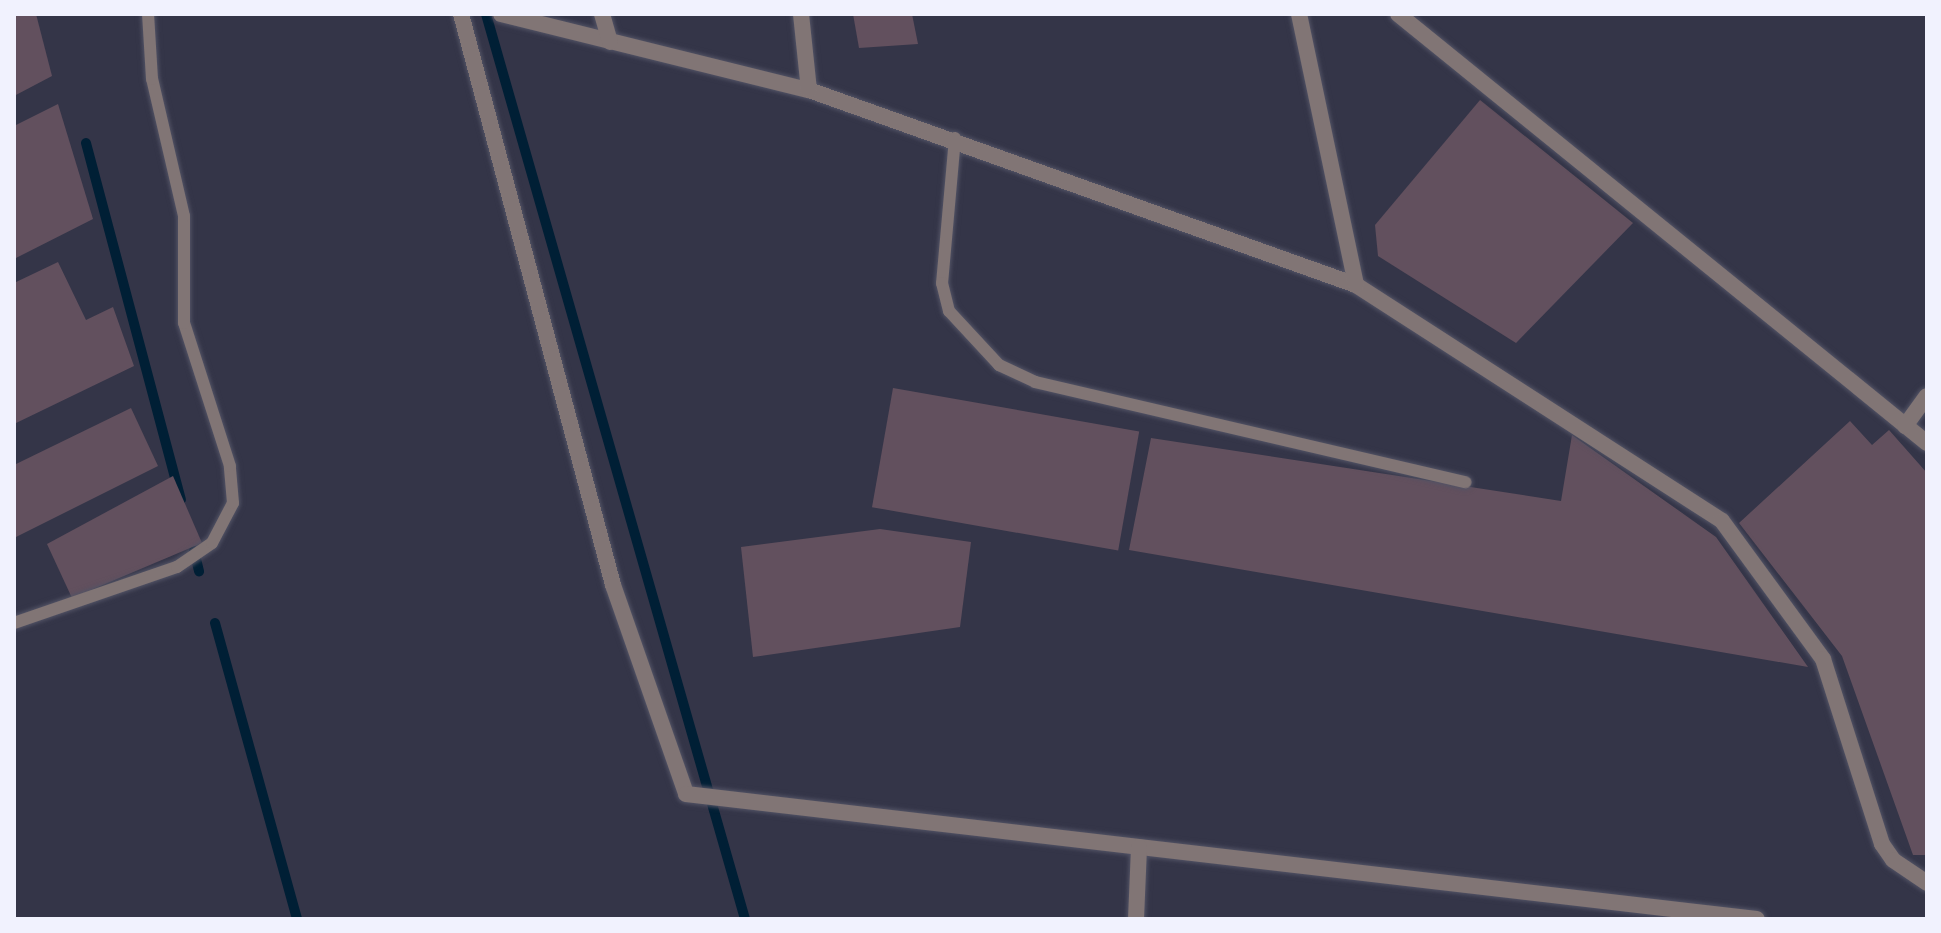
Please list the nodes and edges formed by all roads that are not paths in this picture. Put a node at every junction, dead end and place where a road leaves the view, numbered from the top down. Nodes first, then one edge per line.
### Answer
1 (148, 14) edge
2 (461, 14) edge
3 (602, 14) edge
4 (801, 14) edge
5 (1299, 14) edge
6 (1398, 14) edge
7 (506, 15) edge
8 (610, 42) junction
9 (809, 90) junction
10 (955, 138) junction
11 (1356, 285) junction
12 (1927, 396) edge
13 (1905, 426) junction
14 (1927, 443) edge
15 (1466, 482) dead end
16 (14, 623) edge
17 (1139, 847) junction
18 (1927, 883) edge
19 (1136, 919) edge
20 (1757, 919) edge

1 - 16 lane
2 - 17 street
3 - 8 street
4 - 9 street
5 - 11 street
6 - 13 street
7 - 8 street
8 - 9 street
9 - 10 street
10 - 11 street
10 - 15 lane
11 - 18 street
12 - 13 street
13 - 14 street
17 - 19 street
17 - 20 street

